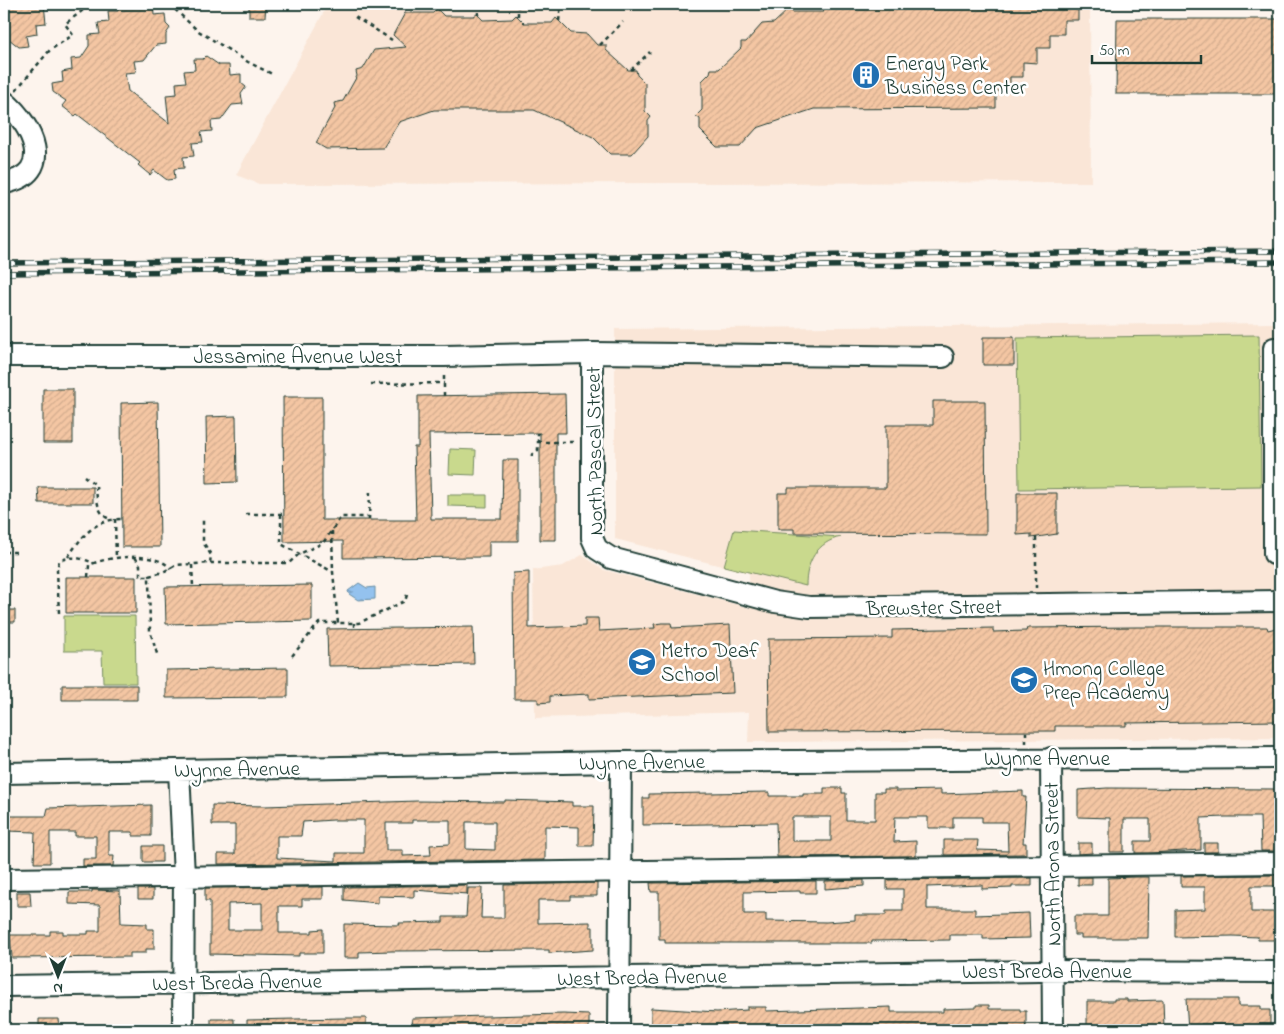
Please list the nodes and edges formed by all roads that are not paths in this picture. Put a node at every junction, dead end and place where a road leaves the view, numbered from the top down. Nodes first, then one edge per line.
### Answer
1 (4, 101) edge
2 (4, 183) edge
3 (1280, 348) edge
4 (592, 353) junction
5 (4, 356) edge
6 (943, 357) dead end
7 (598, 549) joint
8 (1274, 554) dead end
9 (1280, 601) edge
10 (1051, 758) junction
11 (1280, 758) edge
12 (620, 762) junction
13 (180, 770) junction
14 (4, 773) edge
15 (1280, 862) edge
16 (1052, 865) junction
17 (620, 870) junction
18 (184, 876) junction
19 (4, 879) edge
20 (1053, 971) junction
21 (1280, 972) edge
22 (619, 977) junction
23 (184, 982) junction
24 (4, 986) edge
25 (183, 1030) edge
26 (619, 1030) edge
27 (1053, 1030) edge

1 - 2 street
3 - 8 street
4 - 5 street, Jessamine Avenue West
4 - 6 street, Jessamine Avenue West
4 - 7 street, North Pascal Street
7 - 9 street, Brewster Street
10 - 11 street, Wynne Avenue
10 - 12 street, Wynne Avenue
10 - 16 street, North Arona Street
12 - 13 street, Wynne Avenue
12 - 17 street
13 - 14 street, Wynne Avenue
13 - 18 street
15 - 16 street
16 - 17 street
16 - 20 street, North Arona Street
17 - 18 street
17 - 22 street
18 - 19 street
18 - 23 street
20 - 21 street, West Breda Avenue
20 - 22 street, West Breda Avenue
20 - 27 street, North Arona Street
22 - 23 street, West Breda Avenue
22 - 26 street
23 - 24 street, West Breda Avenue
23 - 25 street

